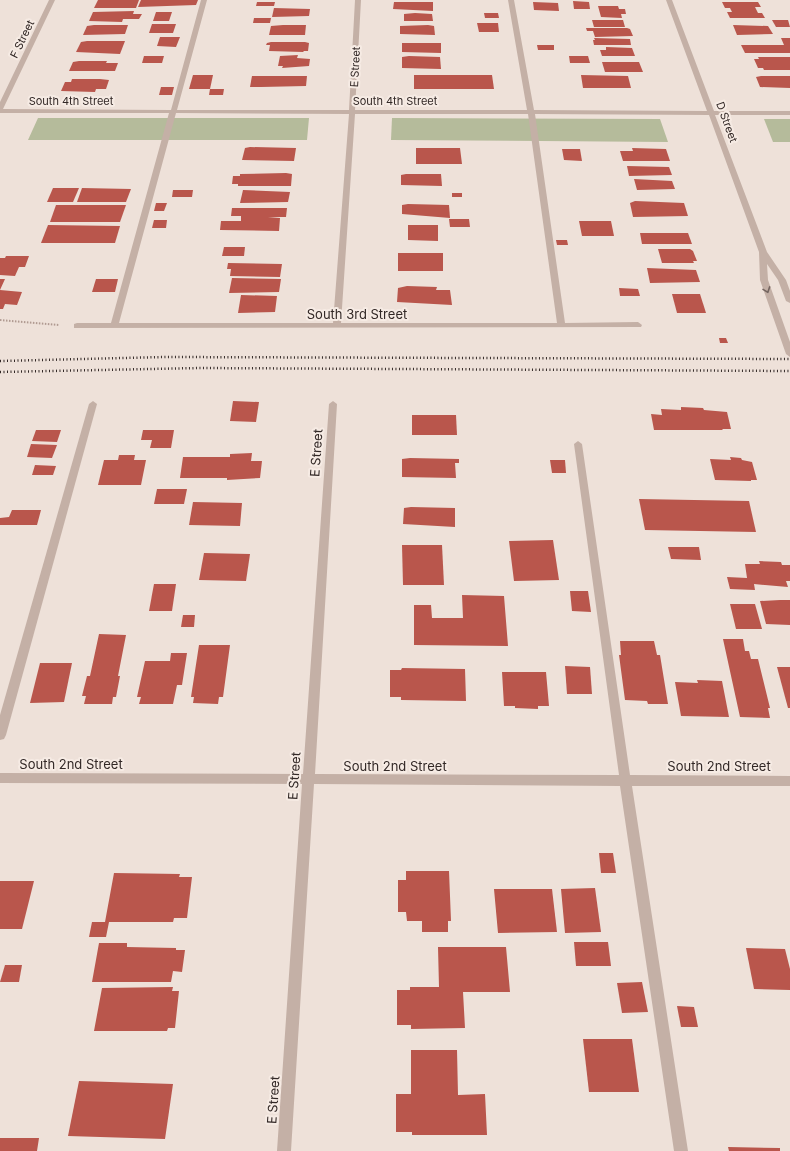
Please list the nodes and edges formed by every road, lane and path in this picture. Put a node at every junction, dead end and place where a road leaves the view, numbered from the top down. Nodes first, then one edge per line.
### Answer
1 (52, 0) edge
2 (204, 0) edge
3 (358, 0) edge
4 (511, 0) edge
5 (669, 0) edge
6 (0, 110) edge
7 (174, 111) junction
8 (352, 111) junction
9 (531, 112) junction
10 (712, 112) junction
11 (790, 113) edge
12 (763, 252) junction
13 (790, 302) edge
14 (0, 320) edge
15 (561, 325) junction
16 (638, 325) dead end
17 (77, 326) joint
18 (114, 326) junction
19 (337, 326) junction
20 (790, 354) edge
21 (93, 404) dead end
22 (333, 404) dead end
23 (578, 444) dead end
24 (0, 735) edge
25 (0, 778) edge
26 (307, 780) junction
27 (625, 780) junction
28 (790, 781) edge
29 (284, 1151) edge
30 (681, 1151) edge

1 - 6 street, F Street
2 - 7 street
3 - 8 street, E Street
4 - 9 street
5 - 10 street, D Street
6 - 7 street, South 4th Street
7 - 8 street, South 4th Street
7 - 18 street
8 - 9 street, South 4th Street
8 - 19 street, E Street
9 - 10 street, South 4th Street
9 - 15 street
10 - 11 street, South 4th Street
10 - 12 street, D Street
12 - 13 street, D Street
12 -> 20 street, D Street
14 - 17 path
15 - 16 street, South 3rd Street
15 - 19 street, South 3rd Street
17 - 18 street, South 3rd Street
18 - 19 street, South 3rd Street
21 - 24 street
22 - 26 street, E Street
23 - 27 street
25 - 26 street, South 2nd Street
26 - 27 street, South 2nd Street
26 - 29 street, E Street
27 - 28 street, South 2nd Street
27 - 30 street

